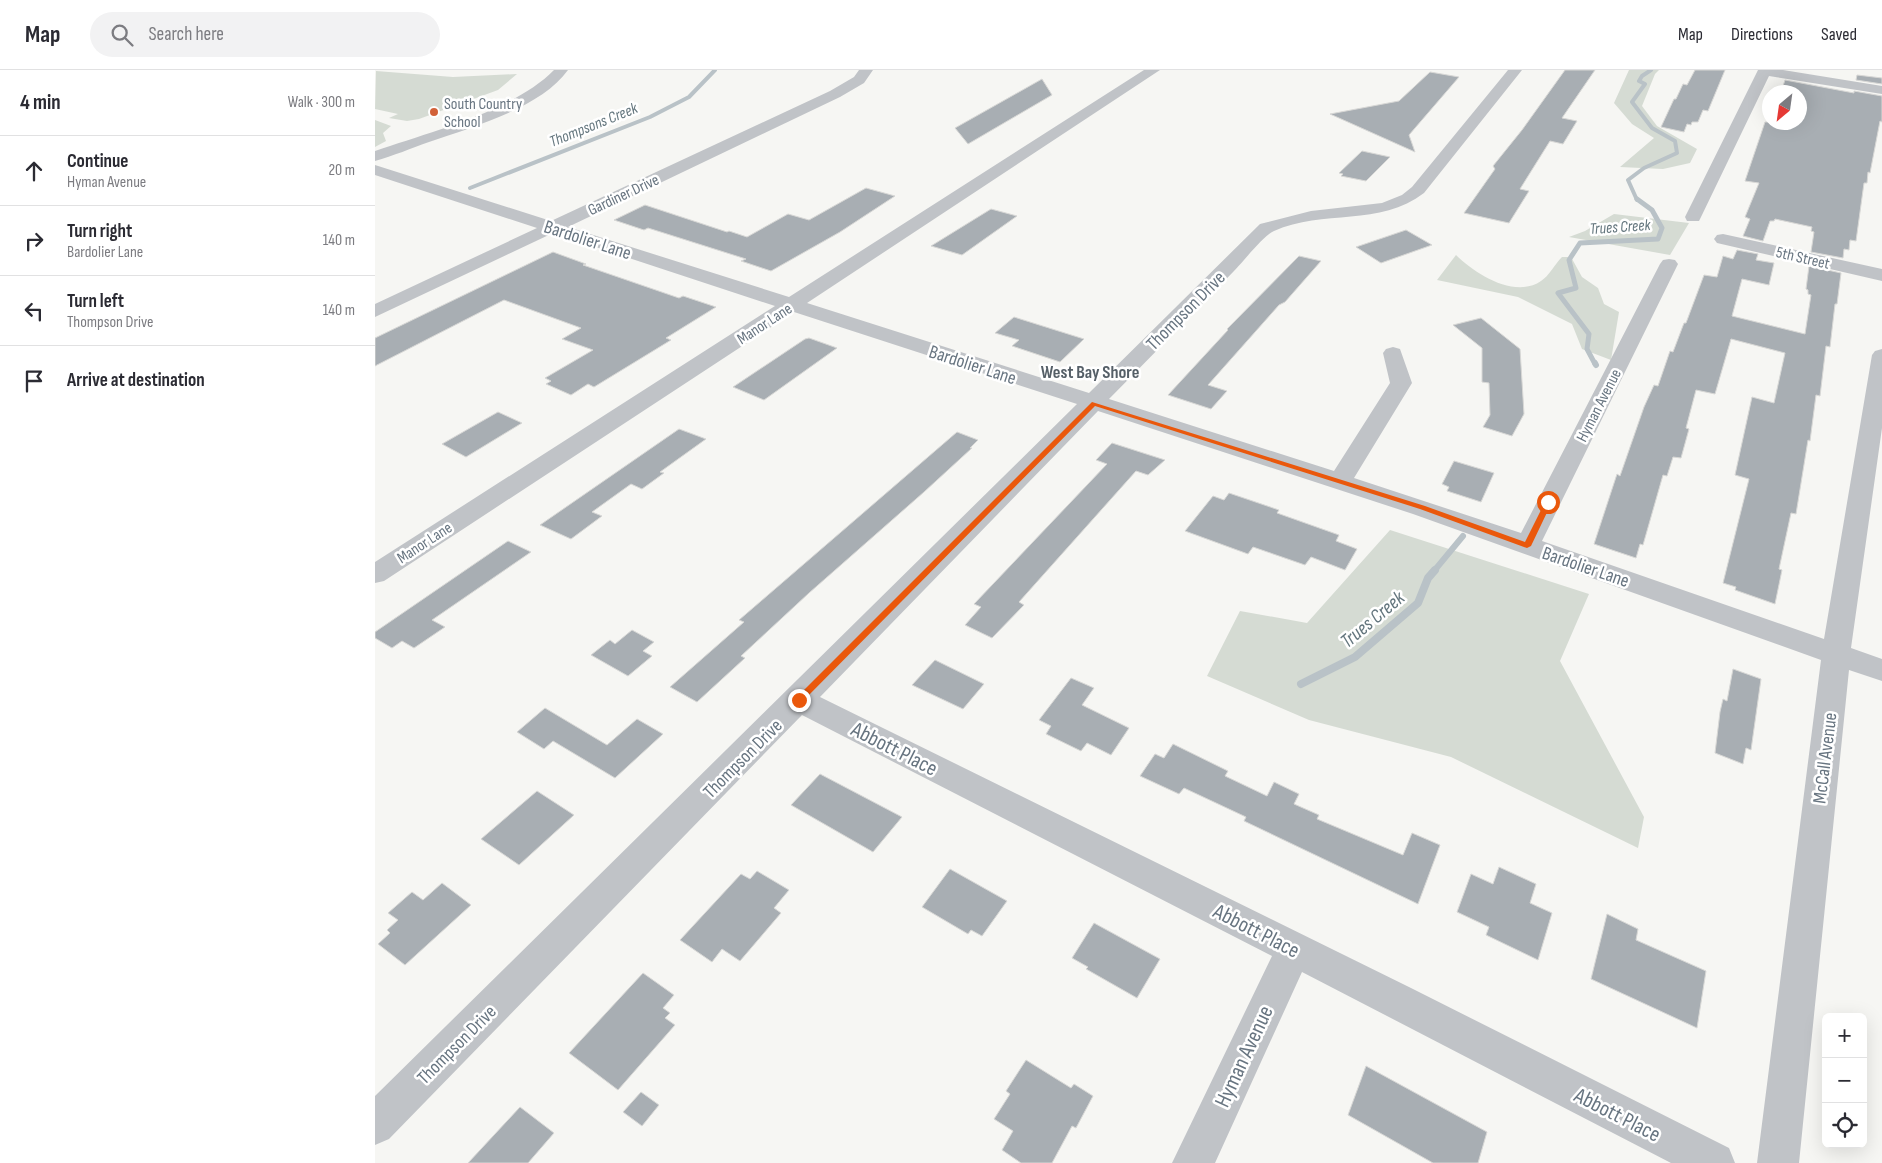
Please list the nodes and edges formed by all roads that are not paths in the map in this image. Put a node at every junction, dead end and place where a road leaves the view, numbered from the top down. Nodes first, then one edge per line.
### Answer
1 (561, 70) edge
2 (866, 70) edge
3 (1153, 70) edge
4 (1515, 70) edge
5 (1765, 70) edge
6 (1882, 90) edge
7 (375, 156) edge
8 (375, 170) edge
9 (1693, 218) dead end
10 (552, 227) junction
11 (1723, 239) dead end
12 (1669, 264) dead end
13 (1882, 276) edge
14 (791, 305) junction
15 (375, 311) edge
16 (1393, 353) dead end
17 (1882, 355) edge
18 (1094, 403) junction
19 (1339, 482) junction
20 (1527, 546) junction
21 (375, 574) edge
22 (1836, 654) junction
23 (1882, 670) edge
24 (799, 700) junction
25 (1294, 949) junction
26 (375, 1125) edge
27 (1193, 1163) edge
28 (1714, 1163) edge
29 (1778, 1163) edge

1 - 7 street
2 - 10 street, Gardiner Drive
3 - 14 street, Manor Lane
4 - 18 street, Thompson Drive
5 - 6 street
5 - 9 street
8 - 10 street, Bardolier Lane
10 - 14 street, Bardolier Lane
10 - 15 street, Gardiner Drive
11 - 13 street, 5th Street
12 - 20 street, Hyman Avenue
14 - 18 street, Bardolier Lane
14 - 21 street, Manor Lane
16 - 19 street
17 - 22 street, McCall Avenue
18 - 19 street, Bardolier Lane
18 - 24 street, Thompson Drive
19 - 20 street, Bardolier Lane
20 - 22 street, Bardolier Lane
22 - 23 street, Bardolier Lane
22 - 29 street, McCall Avenue
24 - 25 street, Abbott Place
24 - 26 street, Thompson Drive
25 - 27 street, Hyman Avenue
25 - 28 street, Abbott Place

